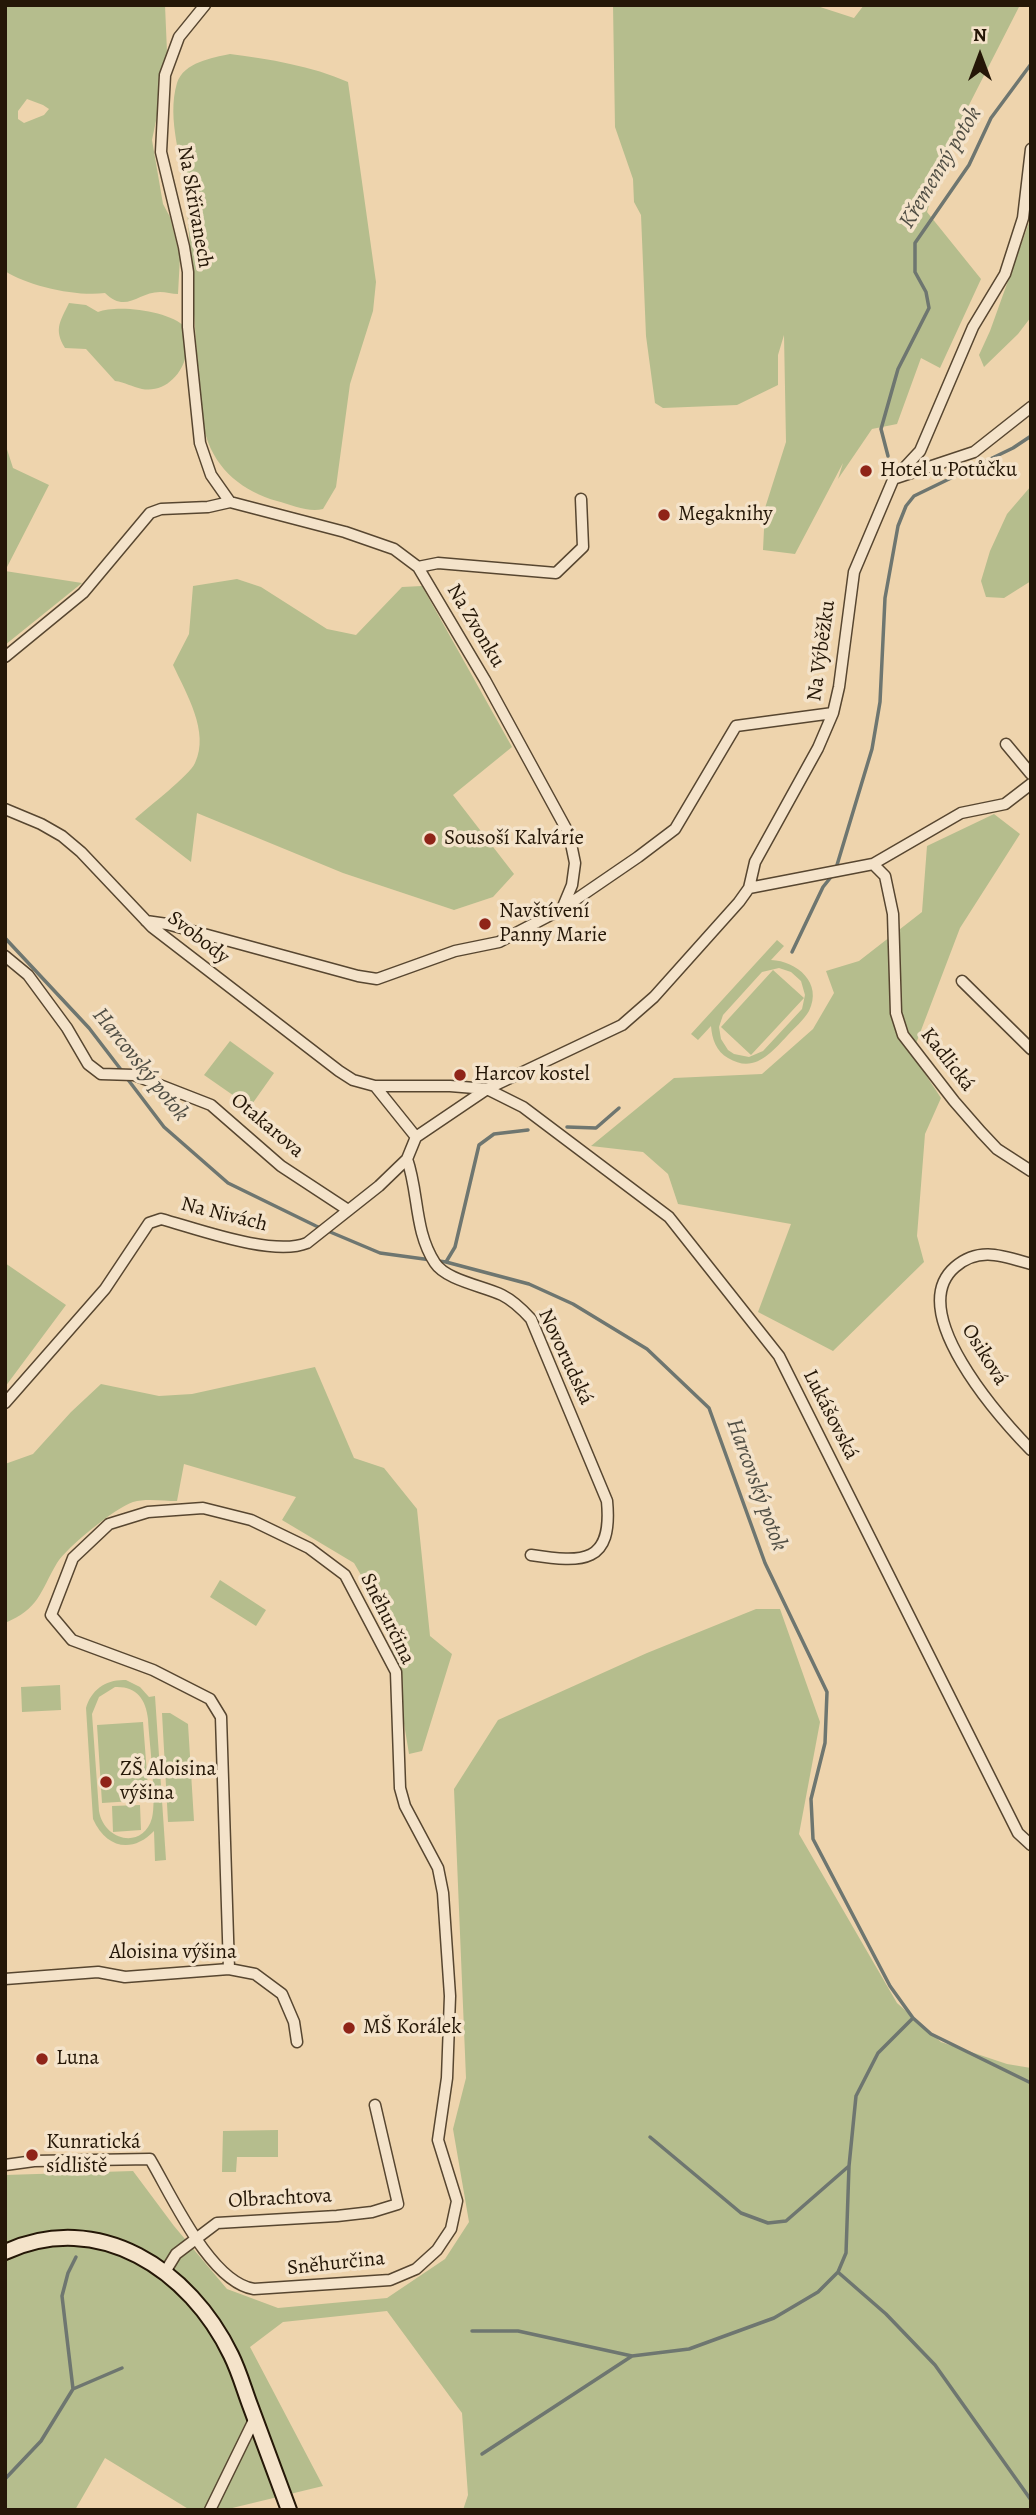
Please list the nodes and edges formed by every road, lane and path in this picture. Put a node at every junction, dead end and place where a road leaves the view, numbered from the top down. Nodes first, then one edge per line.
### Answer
1 (205, 5) edge
2 (1031, 149) edge
3 (1031, 407) edge
4 (893, 480) junction
5 (581, 499) dead end
6 (230, 502) junction
7 (418, 567) junction
8 (5, 657) edge
9 (833, 713) junction
10 (1006, 744) dead end
11 (1031, 774) edge
12 (1031, 784) edge
13 (5, 809) edge
14 (873, 864) junction
15 (749, 888) junction
16 (562, 909) junction
17 (146, 920) junction
18 (5, 956) edge
19 (962, 981) dead end
20 (1031, 1049) edge
21 (375, 1086) junction
22 (487, 1089) junction
23 (415, 1137) junction
24 (407, 1159) junction
25 (1031, 1171) edge
26 (348, 1209) junction
27 (1031, 1264) edge
28 (5, 1403) edge
29 (1031, 1450) edge
30 (531, 1555) dead end
31 (1031, 1845) edge
32 (229, 1969) junction
33 (5, 1979) edge
34 (297, 2042) dead end
35 (374, 2105) dead end
36 (5, 2165) edge
37 (195, 2239) junction
38 (5, 2252) edge
39 (165, 2272) junction
40 (255, 2418) junction
41 (211, 2510) edge
42 (289, 2510) edge

1 - 6 street, Na Skřivanech
2 - 4 street, Na Výběžku
3 - 4 street
4 - 9 street, Na Výběžku
5 - 7 street, Na Zvonku
6 - 7 street
6 - 8 street
7 - 16 street, Na Zvonku
9 - 15 street, Na Výběžku
9 - 16 street
10 - 11 street
12 - 14 street
13 - 17 street, Svobody
14 - 15 street
14 - 25 street, Kadlická
15 - 22 street, Na Výběžku
16 - 17 street
17 - 21 street, Svobody
18 - 26 street, Otakarova
19 - 20 street
21 - 22 street, Svobody
21 - 23 street
22 - 23 street
22 - 31 street, Lukášovská
23 - 24 street
24 - 26 street, Na Nivách
24 - 30 street, Novorudská
26 - 28 street, Na Nivách
27 - 29 street, Osiková
32 - 33 street, Aloisina výšina
32 - 34 street, Aloisina výšina
32 - 37 street, Sněhurčina
35 - 37 street, Olbrachtova
36 - 37 street
37 - 39 street, Olbrachtova
38 - 39 street
39 - 40 street
40 - 41 street
40 - 42 street

